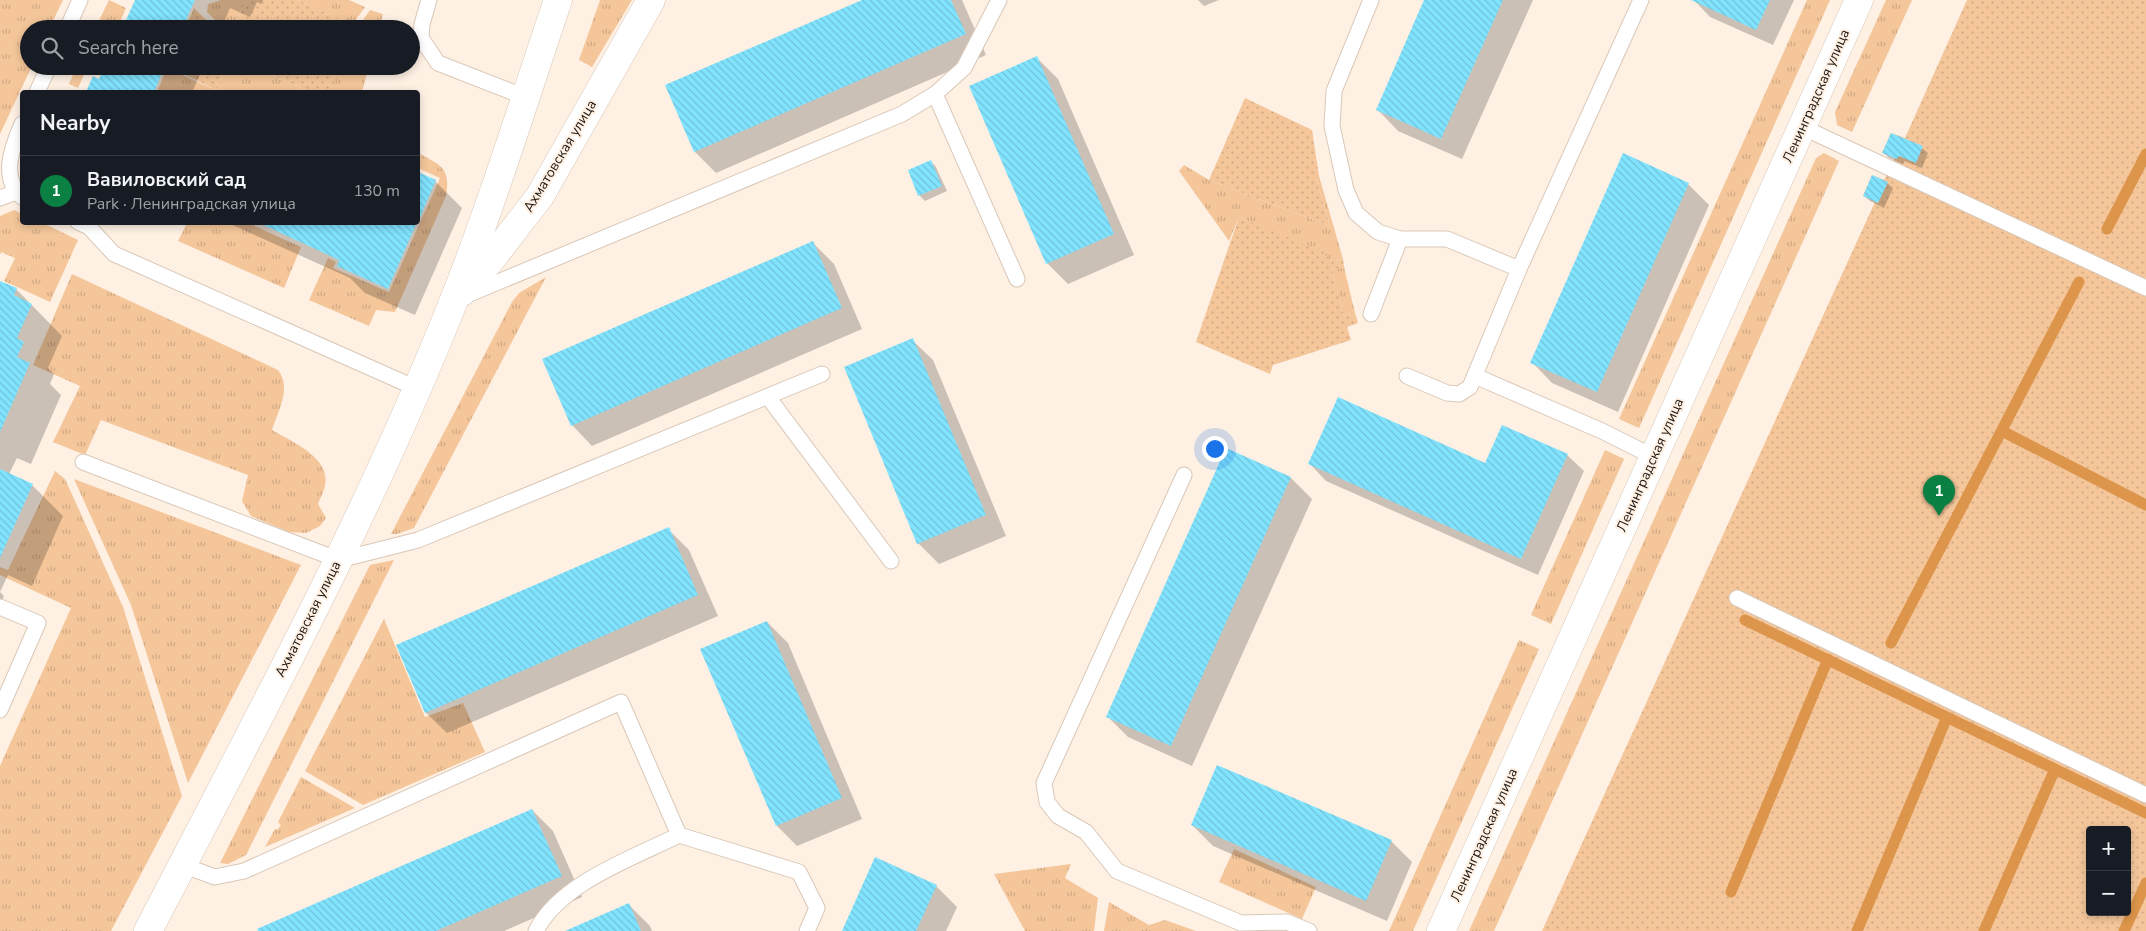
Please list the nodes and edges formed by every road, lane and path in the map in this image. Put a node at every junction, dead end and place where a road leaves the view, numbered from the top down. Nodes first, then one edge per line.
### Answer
1 (80, 0) edge
2 (429, 0) edge
3 (558, 0) edge
4 (651, 0) edge
5 (1000, 0) edge
6 (1371, 0) edge
7 (1641, 0) edge
8 (1859, 0) edge
9 (71, 20) edge
10 (45, 75) edge
11 (38, 90) edge
12 (935, 94) junction
13 (525, 97) junction
14 (1802, 127) junction
15 (20, 128) edge
16 (19, 195) edge
17 (0, 198) edge
18 (84, 225) edge
19 (1400, 239) junction
20 (1519, 269) junction
21 (1017, 279) dead end
22 (2146, 288) edge
23 (454, 300) junction
24 (1371, 314) dead end
25 (822, 374) dead end
26 (1406, 376) dead end
27 (1475, 376) junction
28 (416, 388) junction
29 (768, 396) junction
30 (1654, 457) junction
31 (83, 462) dead end
32 (1184, 475) dead end
33 (339, 560) junction
34 (891, 561) dead end
35 (1737, 598) dead end
36 (0, 607) edge
37 (0, 710) edge
38 (2146, 795) edge
39 (679, 835) junction
40 (182, 866) junction
41 (1240, 927) edge
42 (148, 931) edge
43 (536, 931) edge
44 (807, 931) edge
45 (1310, 931) edge
46 (1441, 931) edge

1 - 9 lane
2 - 13 lane
3 - 13 street, Ахматовская улица
4 - 23 street, Ахматовская улица
5 - 12 lane
6 - 19 lane
7 - 20 lane
8 - 14 street, Ленинградская улица
10 - 11 lane
12 - 21 lane
12 - 23 lane
13 - 23 street, Ахматовская улица
14 - 22 lane
14 - 30 street, Ленинградская улица
15 - 16 lane
16 - 17 lane
18 - 28 lane
19 - 20 lane
19 - 24 lane
20 - 27 lane
23 - 28 street, Ахматовская улица
25 - 29 lane
26 - 27 lane
27 - 30 lane
28 - 33 street, Ахматовская улица
29 - 33 lane
29 - 34 lane
30 - 46 street, Ленинградская улица
31 - 33 lane
32 - 41 lane
33 - 40 street, Ахматовская улица
35 - 38 lane
36 - 37 lane
39 - 40 lane
39 - 43 lane
39 - 44 lane
40 - 42 street, Ахматовская улица
41 - 45 lane

